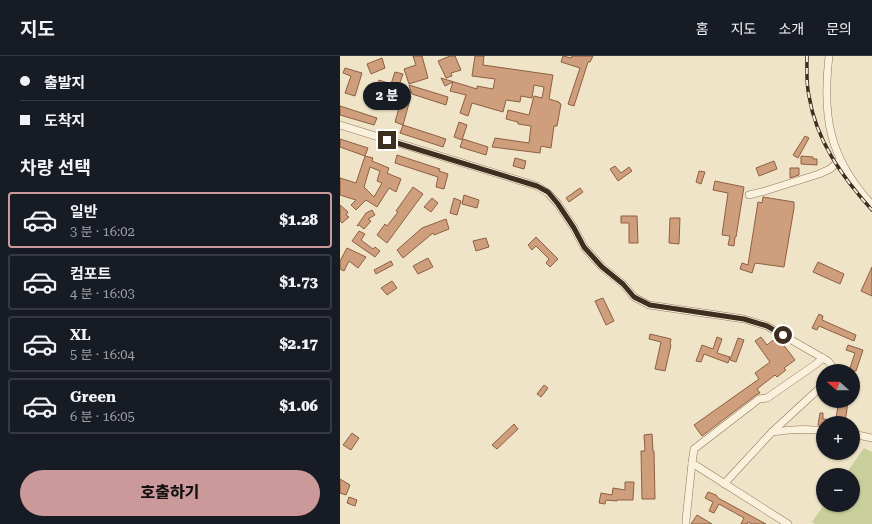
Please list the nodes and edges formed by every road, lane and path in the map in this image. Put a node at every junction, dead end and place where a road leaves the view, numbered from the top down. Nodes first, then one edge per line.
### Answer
1 (829, 56) edge
2 (340, 125) edge
3 (840, 160) junction
4 (750, 195) dead end
5 (872, 205) edge
6 (823, 358) junction
7 (830, 364) edge
8 (816, 391) edge
9 (816, 430) edge
10 (772, 432) junction
11 (860, 435) edge
12 (872, 438) edge
13 (692, 463) junction
14 (724, 484) junction
15 (779, 522) edge
16 (686, 524) edge
17 (788, 524) edge

1 - 3 street
2 - 6 street
3 - 4 street
3 - 5 street
6 - 7 street
6 - 13 street
8 - 10 street
9 - 10 street
10 - 14 street
11 - 12 street
13 - 14 street
13 - 16 street
14 - 15 street
15 - 17 street

